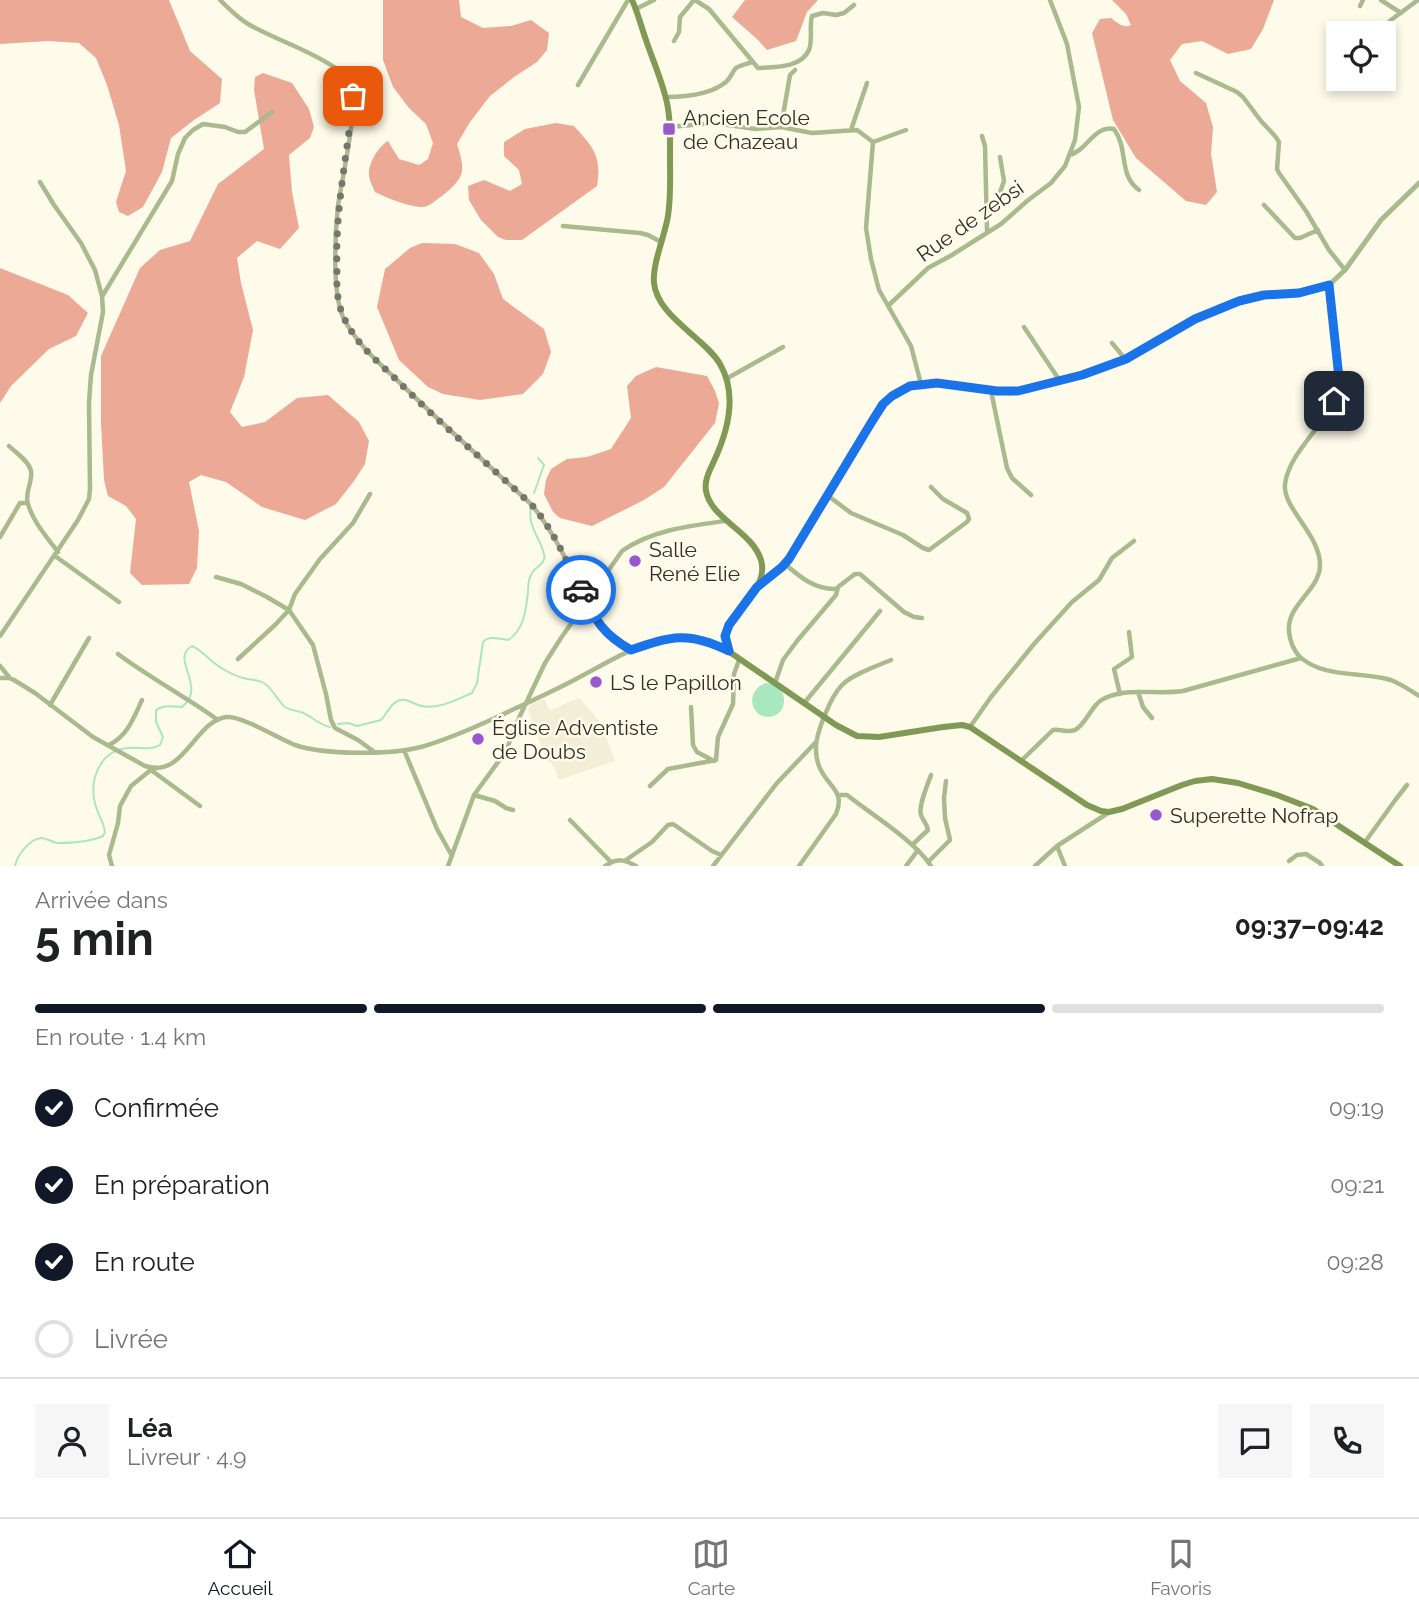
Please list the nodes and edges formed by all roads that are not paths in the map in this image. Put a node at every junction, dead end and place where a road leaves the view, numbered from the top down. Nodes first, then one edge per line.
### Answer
1 (220, 0) edge
2 (630, 0) edge
3 (654, 0) edge
4 (695, 0) edge
5 (1050, 0) edge
6 (1381, 0) edge
7 (1418, 0) edge
8 (855, 5) dead end
9 (636, 9) junction
10 (1401, 13) junction
11 (1390, 21) edge
12 (674, 41) dead end
13 (752, 62) junction
14 (795, 70) dead end
15 (1196, 73) dead end
16 (867, 83) dead end
17 (579, 85) dead end
18 (666, 97) junction
19 (272, 112) dead end
20 (670, 127) junction
21 (781, 127) junction
22 (851, 130) junction
23 (906, 130) dead end
24 (982, 136) dead end
25 (873, 142) junction
26 (1069, 155) junction
27 (1000, 157) dead end
28 (40, 181) dead end
29 (1419, 183) edge
30 (1139, 190) dead end
31 (1264, 205) dead end
32 (986, 206) junction
33 (563, 226) dead end
34 (1318, 230) junction
35 (988, 232) junction
36 (662, 242) junction
37 (1345, 270) junction
38 (1329, 285) junction
39 (102, 296) junction
40 (889, 305) junction
41 (1024, 327) dead end
42 (1112, 343) dead end
43 (783, 347) dead end
44 (1126, 359) junction
45 (726, 379) junction
46 (1060, 381) junction
47 (921, 384) junction
48 (991, 391) junction
49 (9, 446) dead end
50 (931, 487) dead end
51 (370, 494) dead end
52 (827, 495) junction
53 (1031, 495) dead end
54 (27, 503) junction
55 (727, 520) junction
56 (0, 537) edge
57 (1134, 541) dead end
58 (56, 554) junction
59 (785, 564) junction
60 (216, 577) dead end
61 (757, 587) junction
62 (837, 589) junction
63 (119, 602) dead end
64 (587, 603) junction
65 (289, 610) junction
66 (880, 611) dead end
67 (922, 618) dead end
68 (1129, 632) dead end
69 (0, 636) edge
70 (89, 638) dead end
71 (631, 650) junction
72 (729, 651) junction
73 (118, 654) dead end
74 (1301, 658) junction
75 (238, 659) dead end
76 (739, 660) junction
77 (891, 660) dead end
78 (0, 666) edge
79 (0, 678) edge
80 (9, 678) junction
81 (775, 682) junction
82 (1138, 691) junction
83 (1120, 694) junction
84 (1419, 696) edge
85 (142, 700) dead end
86 (805, 702) junction
87 (527, 703) junction
88 (50, 705) junction
89 (691, 707) dead end
90 (824, 716) junction
91 (1152, 718) dead end
92 (218, 720) junction
93 (970, 727) junction
94 (816, 741) junction
95 (110, 747) junction
96 (404, 750) junction
97 (374, 752) junction
98 (1021, 760) junction
99 (714, 761) junction
100 (151, 769) junction
101 (931, 775) dead end
102 (946, 781) dead end
103 (1407, 785) dead end
104 (650, 786) dead end
105 (474, 795) junction
106 (839, 795) junction
107 (200, 806) dead end
108 (513, 810) dead end
109 (1109, 812) junction
110 (570, 820) dead end
111 (1365, 842) junction
112 (912, 845) junction
113 (1057, 846) junction
114 (918, 850) junction
115 (721, 855) junction
116 (452, 857) junction
117 (626, 860) junction
118 (1289, 861) dead end
119 (611, 862) junction
120 (930, 864) edge
121 (112, 866) edge
122 (448, 866) edge
123 (605, 866) edge
124 (636, 866) edge
125 (713, 866) edge
126 (799, 866) edge
127 (906, 866) edge
128 (1035, 866) edge
129 (1065, 866) edge
130 (1322, 866) edge
131 (1400, 866) edge

1 - 64 street
2 - 9 main road
2 - 17 street
3 - 9 street
4 - 12 street
4 - 13 street
5 - 26 street, Rue de zebsi
6 - 10 street
7 - 10 street
8 - 13 street
9 - 18 main road
10 - 11 street
13 - 18 street
14 - 21 street
15 - 34 street
16 - 22 street
18 - 20 main road
19 - 39 street
20 - 21 street
20 - 36 main road
21 - 22 street
22 - 25 street
23 - 25 street
24 - 32 street
25 - 40 street
26 - 30 street
26 - 35 street, Rue de zebsi
27 - 32 street
28 - 39 street
29 - 37 street
31 - 34 street
32 - 35 street
33 - 36 street
34 - 37 street
35 - 40 street, Rue de zebsi
36 - 45 main road
37 - 38 street
38 - 44 street
38 - 74 street
39 - 58 street
40 - 47 street
41 - 46 street
42 - 44 street
43 - 45 street
44 - 46 street
45 - 55 main road
46 - 48 street
47 - 48 street
47 - 52 street
48 - 53 street
49 - 54 street
50 - 52 street
51 - 65 street
52 - 59 street
54 - 56 street
54 - 58 street
55 - 61 main road
55 - 64 street
57 - 93 street
58 - 63 street
58 - 69 street
59 - 61 street
59 - 62 street
60 - 65 street
61 - 72 main road
62 - 67 street
62 - 81 street
64 - 71 street
64 - 87 street
65 - 75 street
65 - 97 street
66 - 86 street
68 - 83 street
70 - 88 street
71 - 72 street
71 - 87 street
72 - 76 main road
73 - 92 street
74 - 82 street
74 - 84 street
76 - 81 main road
76 - 99 street
77 - 90 street
78 - 80 street
79 - 80 street
80 - 88 street
81 - 86 main road
82 - 83 street
82 - 91 street
83 - 98 street
85 - 95 street
86 - 90 main road
87 - 96 street
87 - 105 street
88 - 95 street
89 - 99 street
90 - 93 main road
90 - 94 street
92 - 97 street
92 - 100 street
93 - 98 main road
94 - 106 street
94 - 115 street
95 - 100 street
96 - 97 street
96 - 116 street
98 - 109 main road
99 - 104 street
100 - 107 street
100 - 121 street
101 - 112 street
102 - 120 street
103 - 111 street
105 - 108 street
105 - 116 street
106 - 112 street
106 - 126 street
109 - 111 main road
109 - 113 street
110 - 119 street
111 - 131 main road
112 - 114 street
113 - 128 street
113 - 129 street
114 - 120 street
114 - 127 street
115 - 117 street
115 - 125 street
116 - 122 street
117 - 119 street
117 - 124 street
118 - 130 street
119 - 123 street

